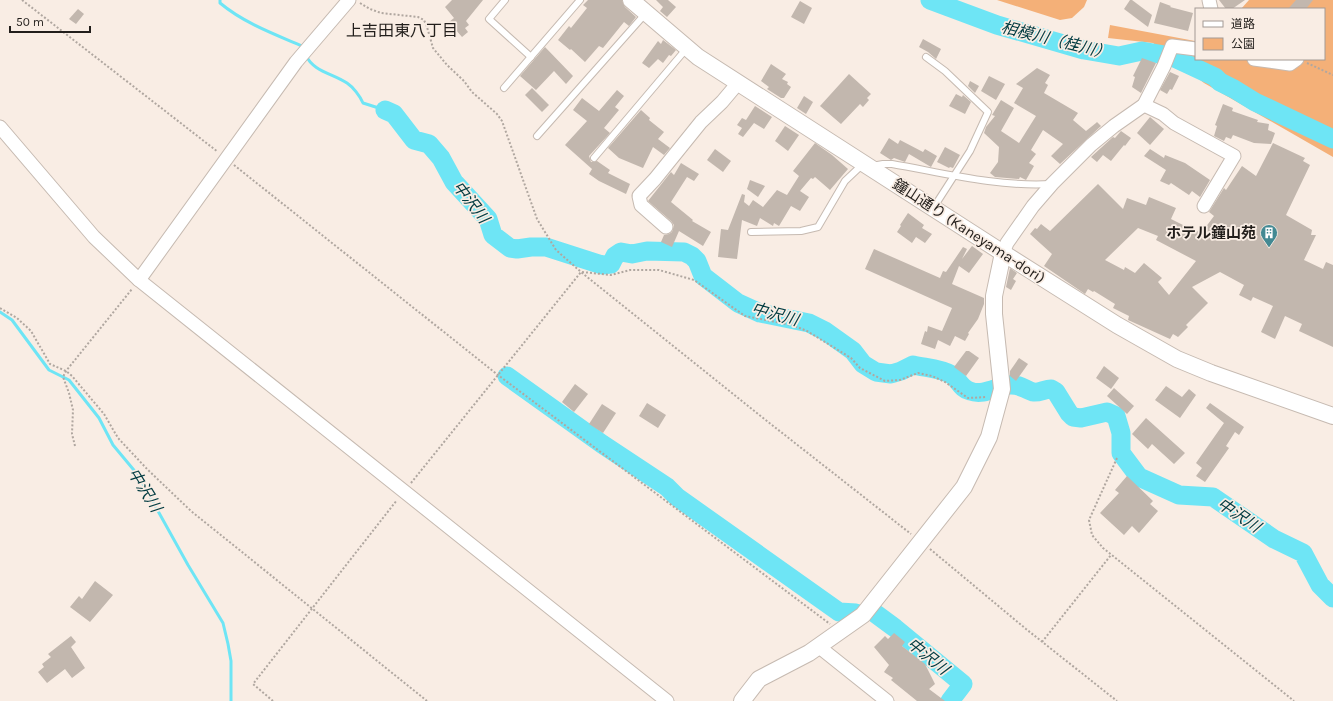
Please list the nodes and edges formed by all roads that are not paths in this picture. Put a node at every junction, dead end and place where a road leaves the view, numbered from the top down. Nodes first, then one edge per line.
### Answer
1 (349, 0) edge
2 (505, 0) edge
3 (580, 0) edge
4 (631, 0) edge
5 (646, 12) junction
6 (687, 48) junction
7 (1195, 48) edge
8 (531, 57) junction
9 (926, 57) dead end
10 (1261, 60) edge
11 (1296, 60) edge
12 (738, 83) junction
13 (504, 88) dead end
14 (1144, 105) junction
15 (0, 127) edge
16 (537, 136) dead end
17 (594, 158) dead end
18 (866, 165) junction
19 (956, 175) junction
20 (1052, 184) junction
21 (1204, 206) dead end
22 (933, 209) junction
23 (666, 227) dead end
24 (751, 232) dead end
25 (1003, 253) junction
26 (139, 280) junction
27 (1333, 416) edge
28 (818, 646) junction
29 (667, 701) edge
30 (742, 701) edge
31 (887, 701) edge

1 - 26 street
2 - 8 lane
3 - 8 lane
4 - 5 street, 鐘山通り (Kaneyama-dori)
5 - 6 street, 鐘山通り (Kaneyama-dori)
5 - 16 lane
6 - 12 street, 鐘山通り (Kaneyama-dori)
6 - 17 lane
7 - 14 street
8 - 13 lane
9 - 19 lane
10 - 11 street
12 - 18 street, 鐘山通り (Kaneyama-dori)
12 - 23 street
14 - 20 street
14 - 21 street
15 - 26 street
18 - 19 lane
18 - 22 street, 鐘山通り (Kaneyama-dori)
18 - 24 lane
19 - 20 lane
19 - 22 lane
20 - 25 street
22 - 25 street, 鐘山通り (Kaneyama-dori)
25 - 27 street, 鐘山通り (Kaneyama-dori)
25 - 28 street
26 - 29 street
28 - 30 street
28 - 31 street

